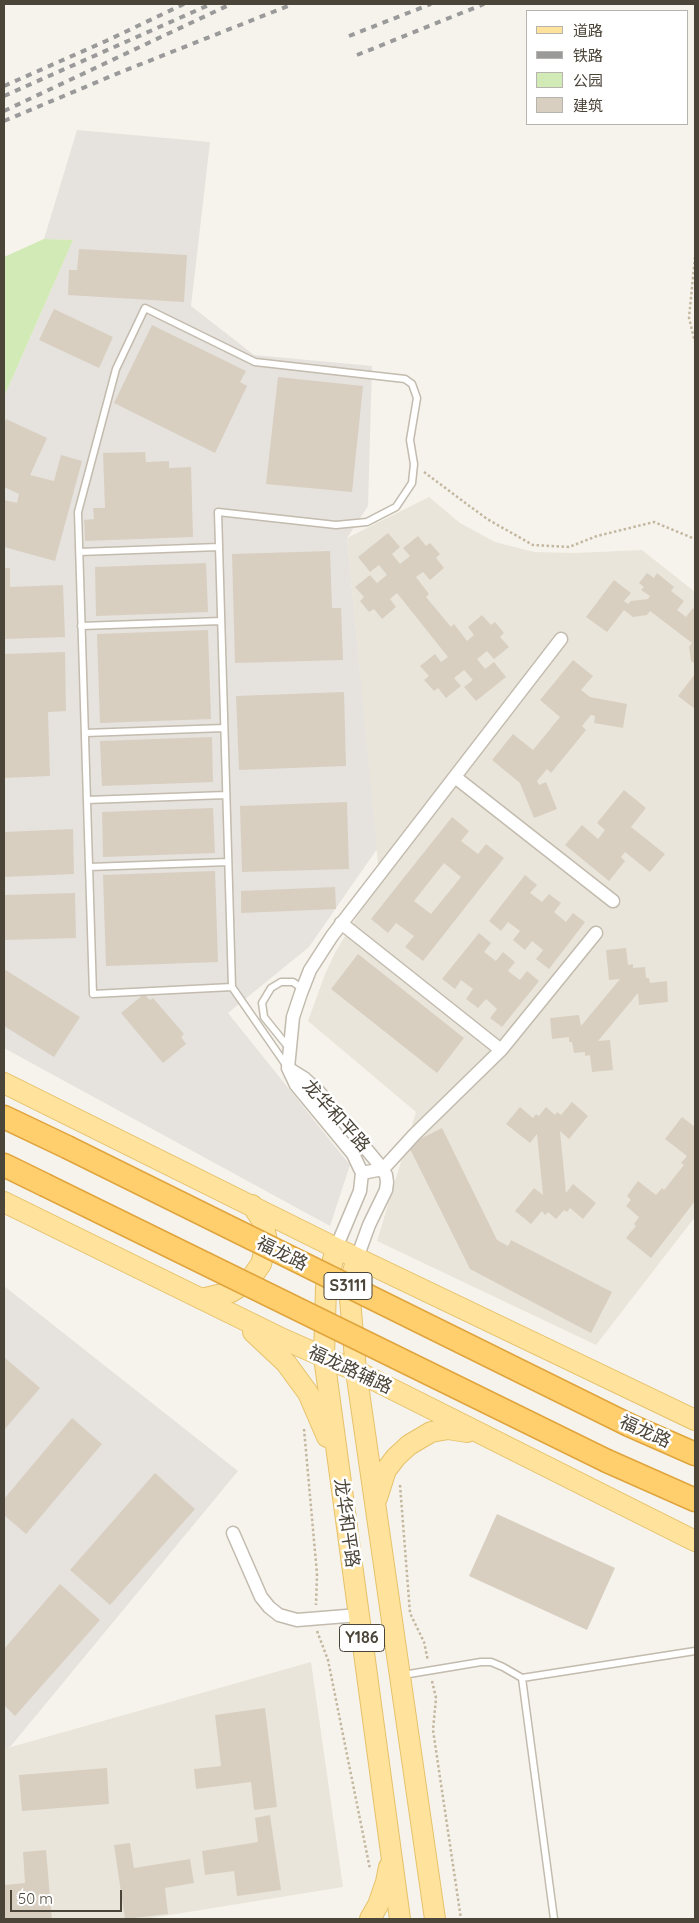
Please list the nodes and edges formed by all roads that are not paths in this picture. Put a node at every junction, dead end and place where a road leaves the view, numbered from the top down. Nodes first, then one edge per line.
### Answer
1 (219, 547) junction
2 (79, 552) junction
3 (221, 621) junction
4 (81, 626) junction
5 (561, 639) dead end
6 (224, 728) junction
7 (85, 732) junction
8 (455, 778) junction
9 (226, 795) junction
10 (87, 800) junction
11 (228, 862) junction
12 (89, 867) junction
13 (613, 901) dead end
14 (341, 923) junction
15 (596, 933) dead end
16 (232, 987) junction
17 (301, 993) junction
18 (289, 1048) junction
19 (501, 1050) junction
20 (288, 1068) junction
21 (4, 1083) edge
22 (4, 1117) edge
23 (4, 1165) edge
24 (383, 1169) junction
25 (362, 1173) junction
26 (4, 1202) edge
27 (252, 1205) junction
28 (336, 1248) junction
29 (356, 1258) junction
30 (201, 1299) junction
31 (226, 1311) junction
32 (324, 1357) junction
33 (356, 1372) junction
34 (695, 1420) edge
35 (478, 1433) junction
36 (695, 1454) edge
37 (339, 1470) junction
38 (695, 1500) edge
39 (375, 1505) junction
40 (233, 1533) dead end
41 (695, 1541) edge
42 (359, 1616) junction
43 (695, 1651) edge
44 (400, 1675) junction
45 (522, 1678) junction
46 (391, 1855) junction
47 (370, 1919) edge
48 (400, 1919) edge
49 (435, 1919) edge
50 (554, 1919) edge

1 - 2 lane
1 - 2 lane
1 - 3 lane
2 - 4 lane
3 - 4 lane
3 - 6 lane
4 - 7 lane
5 - 8 street
6 - 7 lane
6 - 9 lane
7 - 10 lane
8 - 13 street
8 - 14 street
9 - 10 lane
9 - 11 lane
10 - 12 lane
11 - 12 lane
11 - 16 lane
12 - 16 lane
14 - 17 street
14 - 19 street
15 - 19 street
16 - 20 lane
17 - 18 street
17 - 18 lane
18 - 20 street
19 - 24 street
20 - 24 street, 龙华和平路
20 - 25 street, 龙华和平路
21 - 27 main road
22 - 36 highway, 福龙路 / S3111, bridge
23 - 38 highway, S3111, bridge
24 - 25 street
24 - 29 street, 龙华和平路
25 - 28 street, 龙华和平路
26 - 30 main road, 福龙路辅路
27 - 28 main road
27 - 30 main road
28 - 29 main road
28 - 32 main road, 龙华和平路 / Y186
29 - 33 main road, 龙华和平路 / Y186
29 - 34 main road
30 - 31 main road, 福龙路辅路
31 - 32 main road, 福龙路辅路
31 - 37 main road
32 - 33 main road, 福龙路辅路
32 - 37 main road, 龙华和平路 / Y186
33 - 35 main road, 福龙路辅路
33 - 39 main road, 龙华和平路 / Y186
35 - 39 main road
35 - 41 main road, 福龙路辅路
37 - 42 main road, 龙华和平路 / Y186
39 - 44 main road, 龙华和平路 / Y186
40 - 42 street
42 - 46 main road, 龙华和平路 / Y186
43 - 45 lane
44 - 45 lane
44 - 49 main road, 龙华和平路 / Y186
45 - 50 lane
46 - 47 main road
46 - 48 main road, 龙华和平路 / Y186

